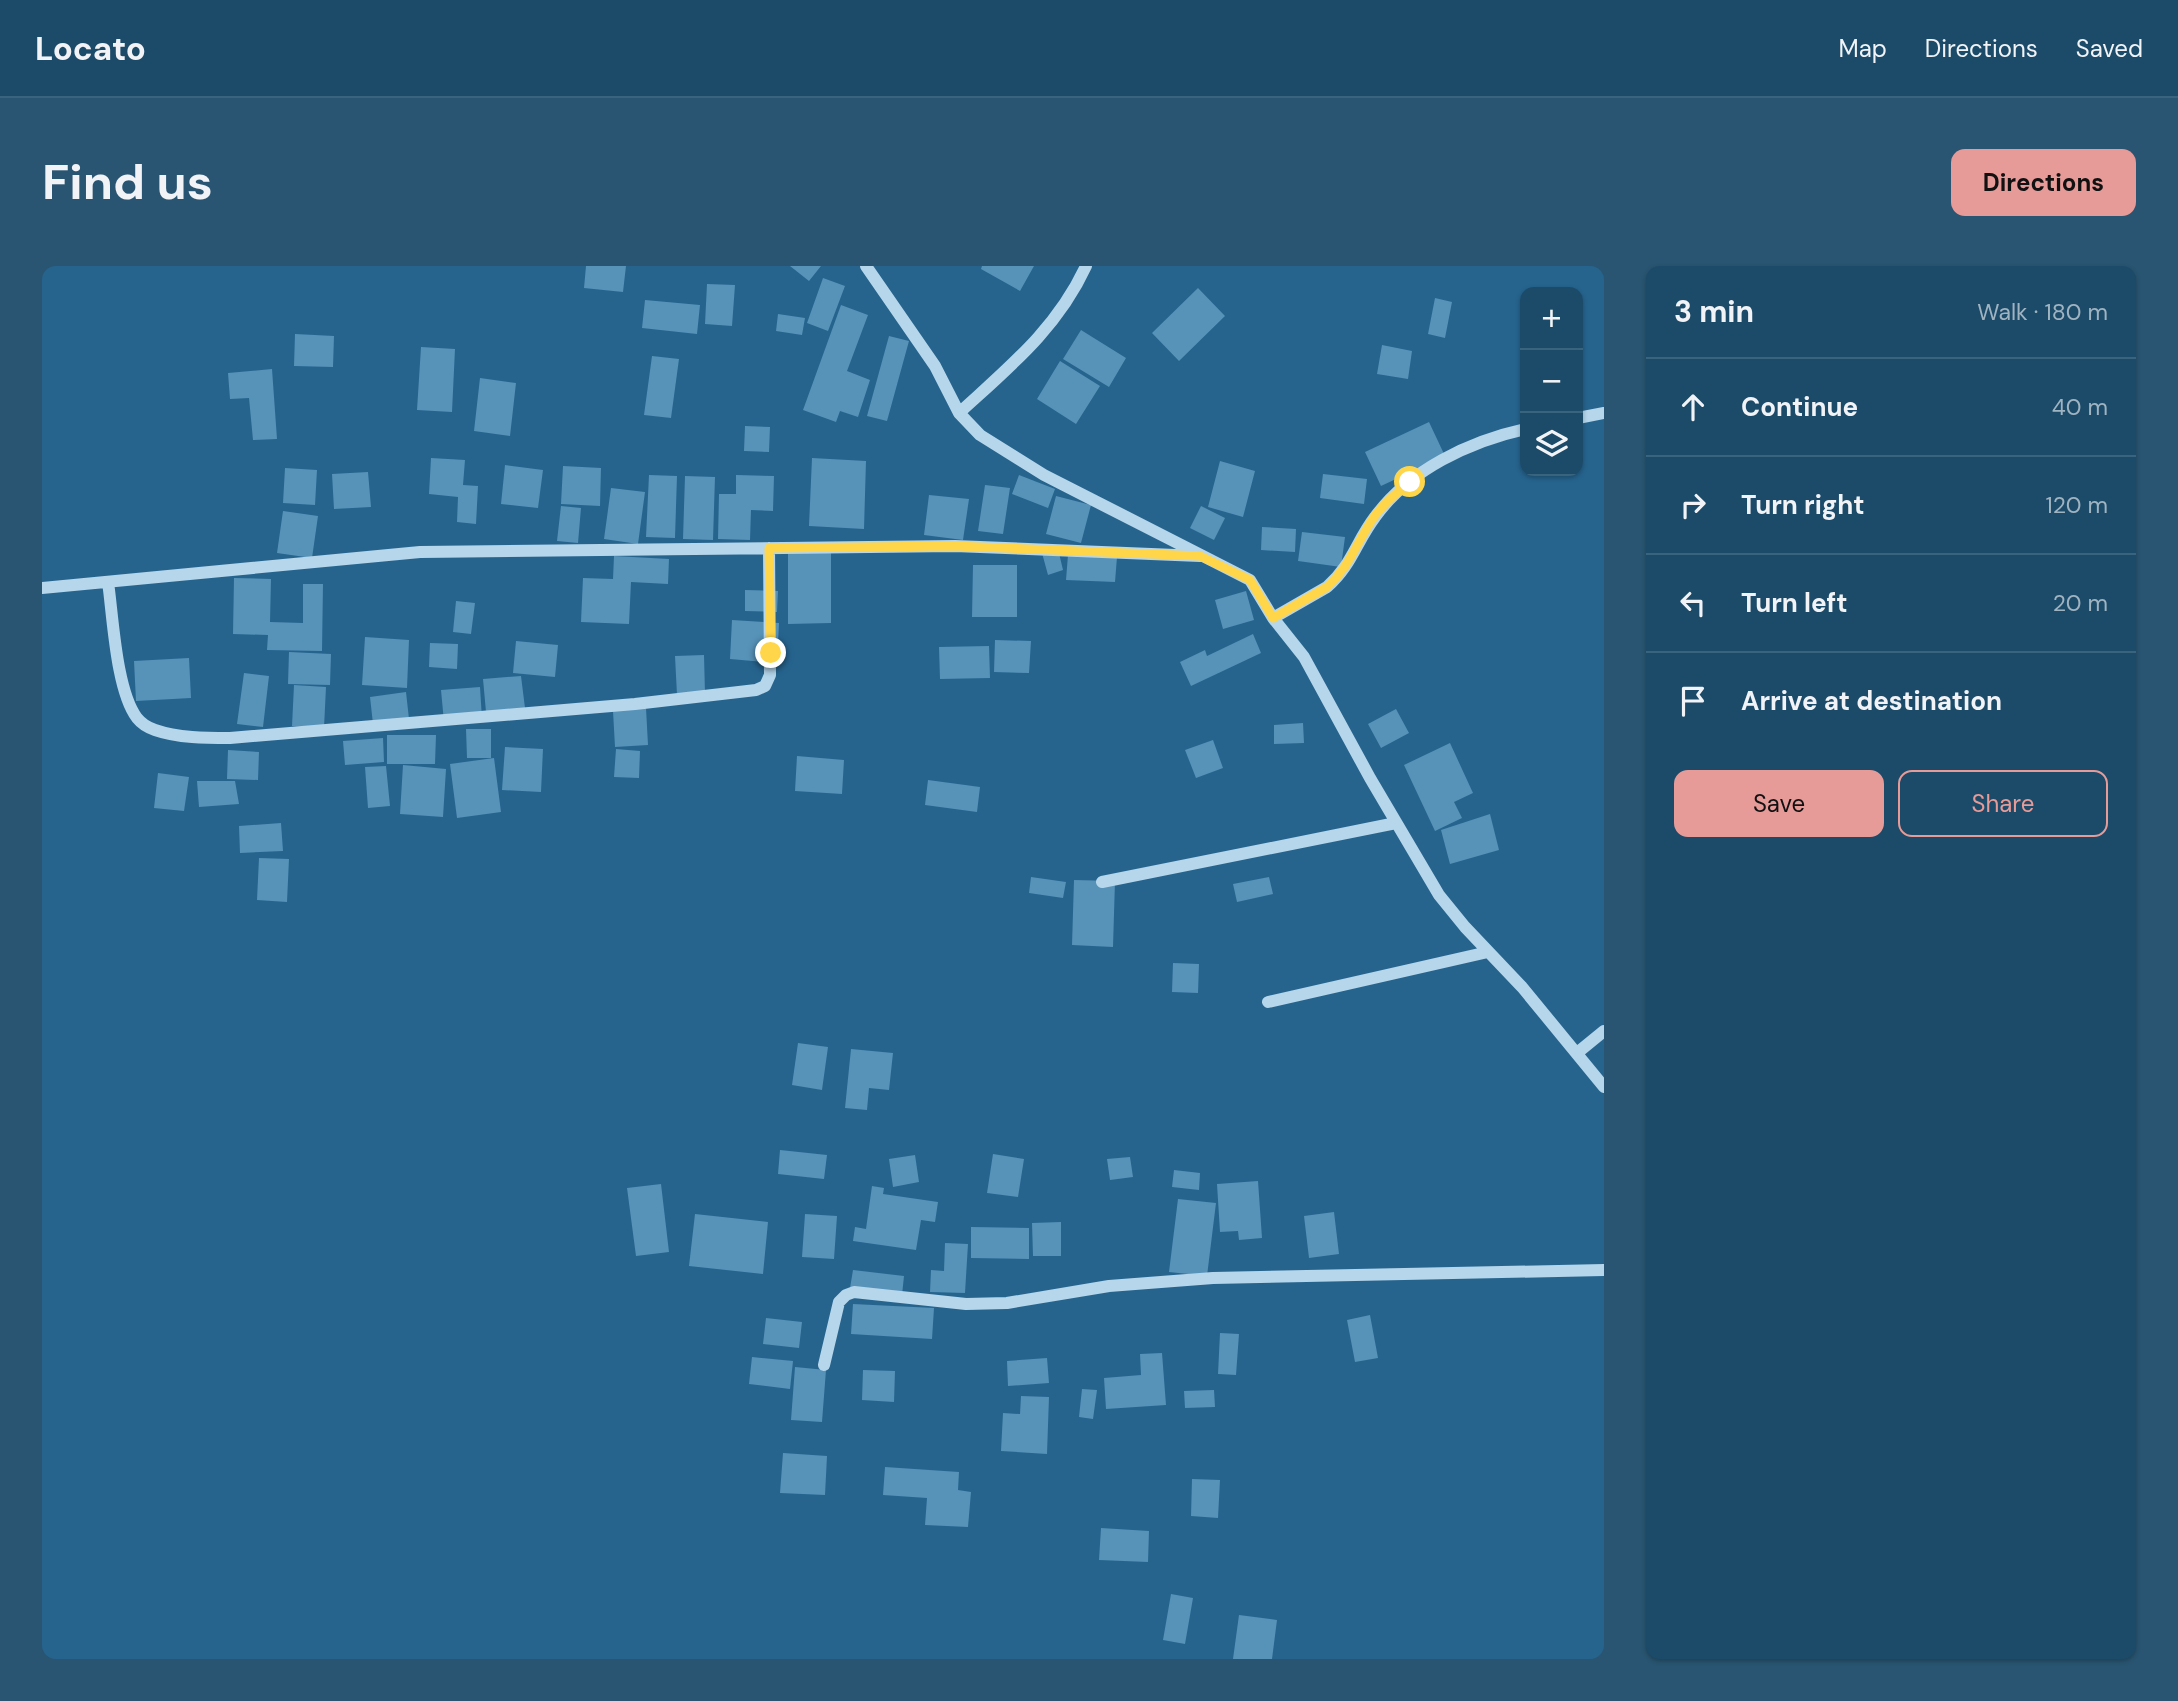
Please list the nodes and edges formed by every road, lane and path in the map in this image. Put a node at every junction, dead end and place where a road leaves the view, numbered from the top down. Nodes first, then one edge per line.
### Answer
1 (866, 266) edge
2 (1086, 266) edge
3 (958, 413) junction
4 (1604, 413) edge
5 (1583, 417) edge
6 (1520, 430) edge
7 (769, 548) junction
8 (1200, 556) junction
9 (108, 582) junction
10 (42, 588) edge
11 (1273, 618) junction
12 (1395, 823) junction
13 (1102, 882) dead end
14 (1488, 952) junction
15 (1268, 1002) dead end
16 (1604, 1031) edge
17 (1577, 1053) junction
18 (1604, 1087) edge
19 (1604, 1270) edge
20 (824, 1365) dead end

1 - 3 street
2 - 3 street
3 - 8 street
4 - 5 street
6 - 11 street
7 - 8 street
7 - 9 street
7 - 9 street
8 - 11 street
9 - 10 street
11 - 12 street
12 - 13 street
12 - 14 street
14 - 15 street
14 - 17 street
16 - 17 street
17 - 18 street
19 - 20 street

